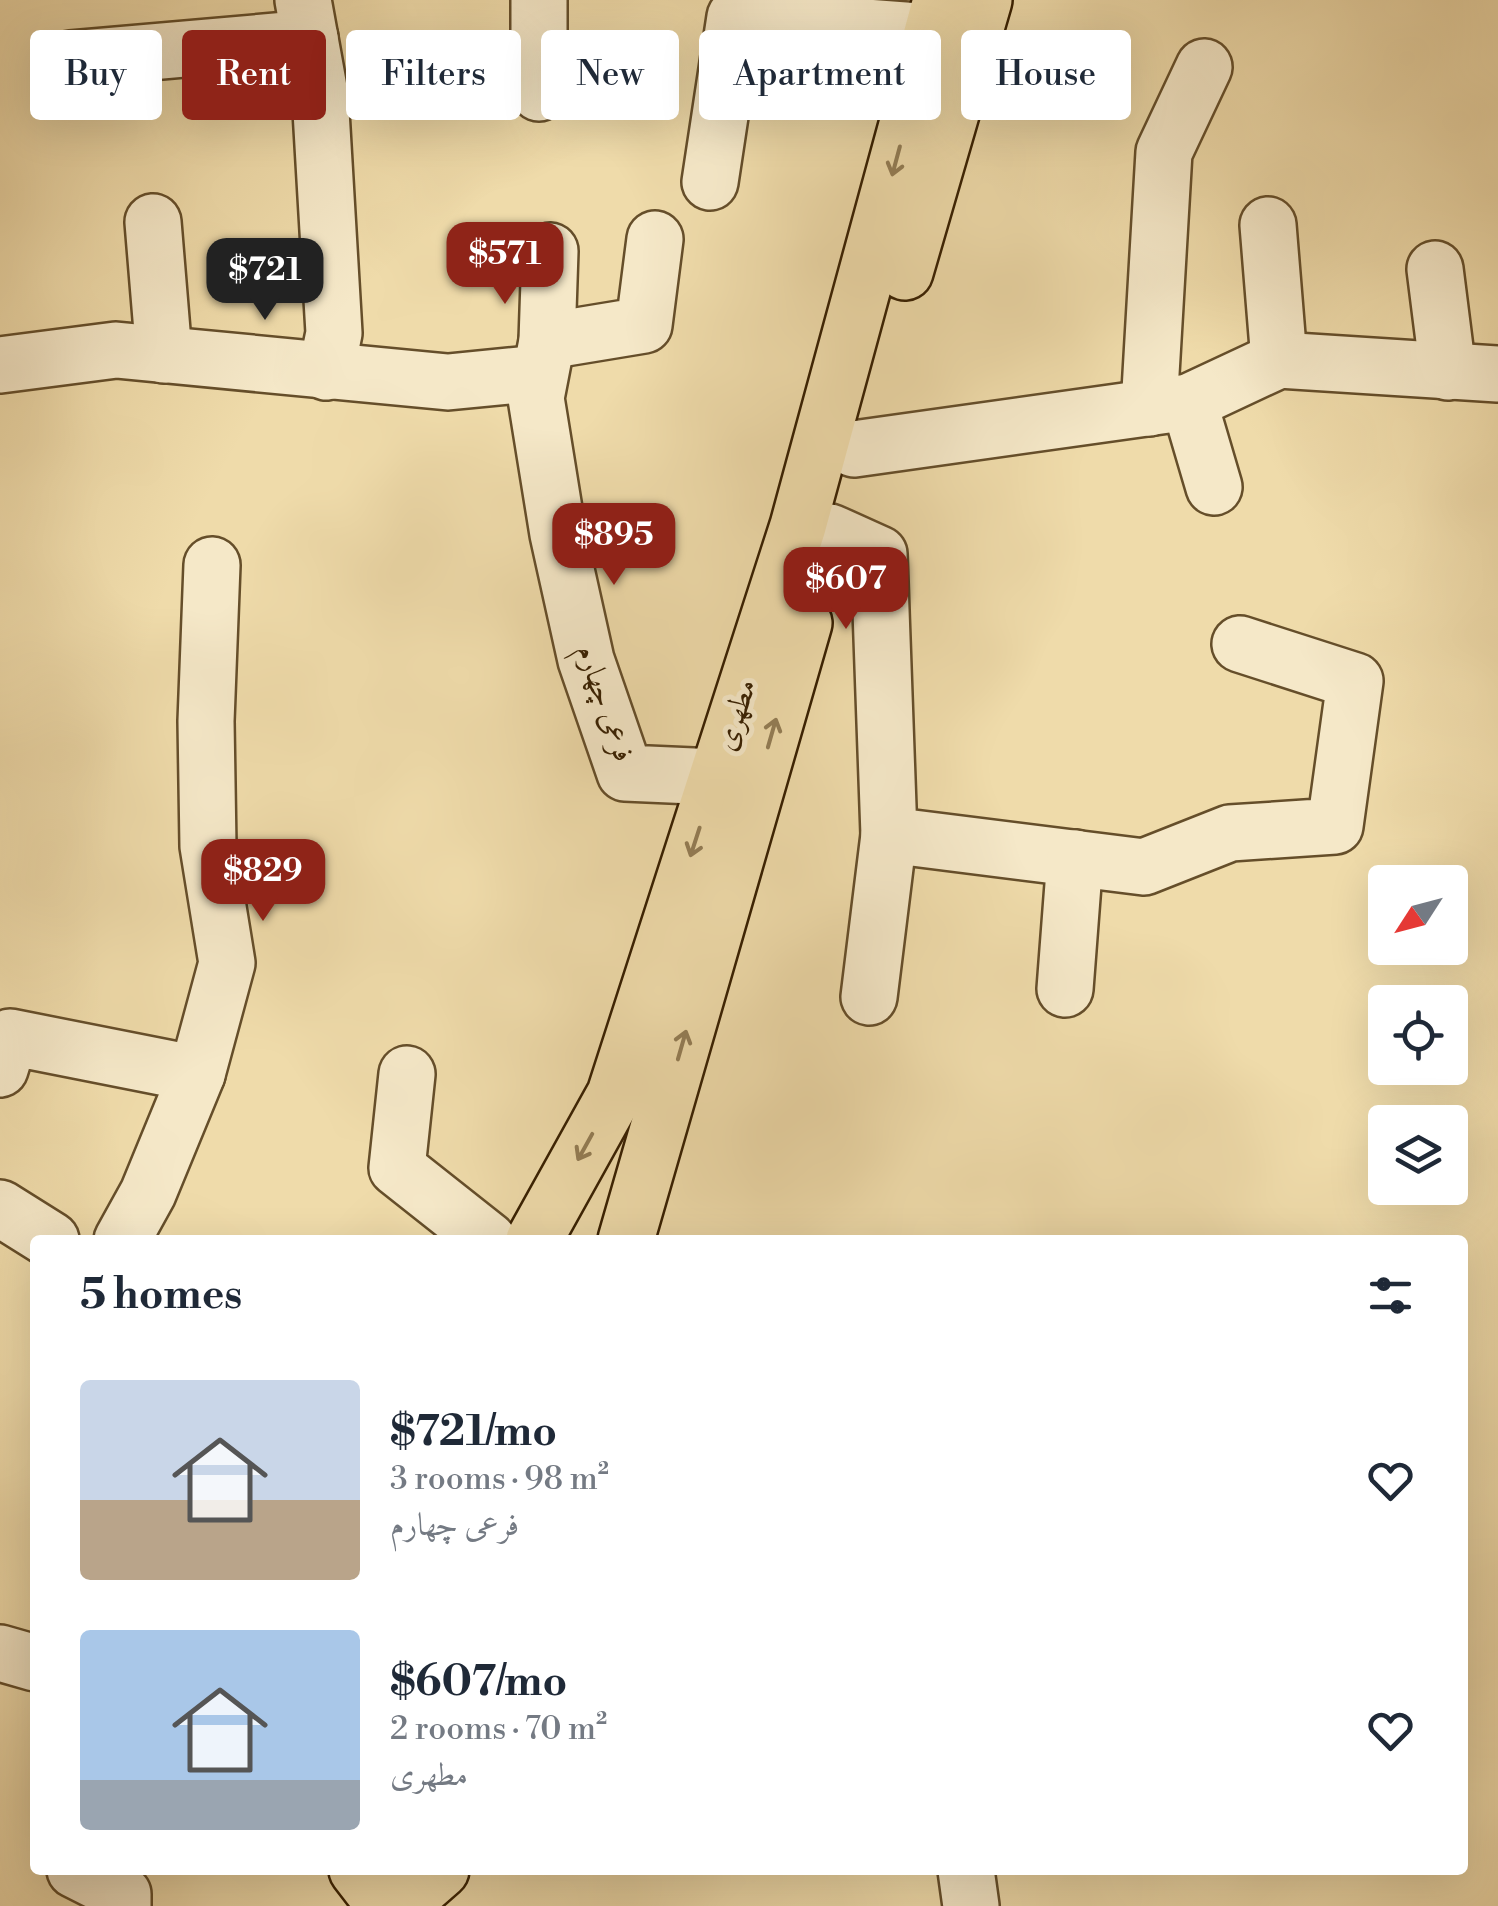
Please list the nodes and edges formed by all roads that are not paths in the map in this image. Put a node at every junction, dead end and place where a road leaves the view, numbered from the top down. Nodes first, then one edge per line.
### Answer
1 (539, 0) edge
2 (307, 19) edge
3 (957, 20) edge
4 (162, 44) edge
5 (1204, 67) dead end
6 (540, 93) dead end
7 (710, 182) dead end
8 (153, 222) dead end
9 (1268, 225) dead end
10 (655, 239) dead end
11 (550, 251) dead end
12 (1434, 269) dead end
13 (164, 355) junction
14 (544, 357) junction
15 (1279, 360) junction
16 (0, 364) edge
17 (326, 372) junction
18 (1473, 373) edge
19 (1169, 405) junction
20 (854, 449) junction
21 (1214, 487) dead end
22 (830, 532) junction
23 (212, 566) dead end
24 (1240, 644) dead end
25 (716, 776) junction
26 (889, 834) junction
27 (1075, 858) junction
28 (1066, 989) dead end
29 (868, 998) dead end
30 (0, 1069) edge
31 (198, 1074) junction
32 (406, 1074) dead end
33 (0, 1208) edge
34 (43, 1235) edge
35 (125, 1235) edge
36 (482, 1235) edge
37 (537, 1235) edge
38 (627, 1235) edge
39 (0, 1652) edge
40 (30, 1661) edge
41 (85, 1875) edge
42 (342, 1875) edge
43 (361, 1875) edge
44 (436, 1875) edge
45 (441, 1875) edge
46 (967, 1875) edge
47 (123, 1906) edge
48 (340, 1906) edge
49 (434, 1906) edge
50 (971, 1906) edge

1 - 6 street
2 - 4 street
2 - 17 street
3 - 7 street
3 - 20 main road, مطهری
3 -> 25 main road, مطهری
5 - 19 street
8 - 13 street
9 - 15 street
10 - 14 street
11 - 14 street, فرعی چهارم
12 - 18 street
13 - 16 street
13 - 17 street
14 - 17 street
14 - 25 street, فرعی چهارم
15 - 18 street
15 - 19 street
19 - 20 street
19 - 21 street
20 - 22 main road, مطهری
22 - 26 street
38 -> 22 main road, مطهری
23 - 31 street
24 - 27 street
25 -> 37 main road, مطهری
26 - 27 street
26 - 29 street
27 - 28 street
30 - 31 street
31 - 35 street
32 - 36 street
33 - 34 street
39 - 40 street
41 - 47 street
42 - 48 main road
43 - 44 main road
45 - 49 main road
46 - 50 street

